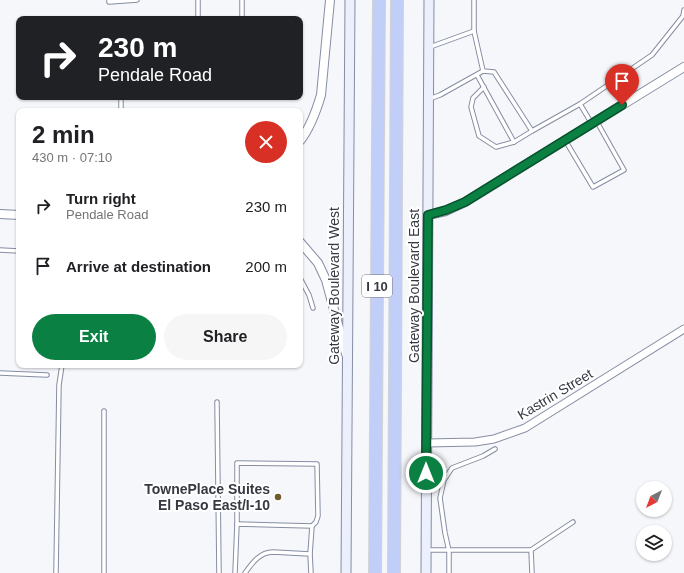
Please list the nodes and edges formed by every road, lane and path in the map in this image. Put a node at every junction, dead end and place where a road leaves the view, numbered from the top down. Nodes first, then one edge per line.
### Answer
1 (109, 0) edge
2 (137, 0) edge
3 (198, 0) edge
4 (242, 0) edge
5 (330, 0) edge
6 (350, 0) edge
7 (380, 0) edge
8 (397, 0) edge
9 (430, 0) edge
10 (474, 0) edge
11 (684, 10) edge
12 (198, 16) edge
13 (242, 16) edge
14 (474, 31) junction
15 (429, 48) junction
16 (684, 67) edge
17 (483, 71) junction
18 (477, 75) junction
19 (484, 87) junction
20 (429, 99) junction
21 (580, 104) junction
22 (594, 122) junction
23 (532, 131) junction
24 (303, 136) edge
25 (565, 140) junction
26 (514, 142) junction
27 (0, 214) edge
28 (16, 215) edge
29 (428, 215) junction
30 (303, 246) edge
31 (0, 250) edge
32 (16, 251) edge
33 (303, 284) edge
34 (313, 308) dead end
35 (684, 329) edge
36 (347, 361) junction
37 (62, 368) edge
38 (0, 373) edge
39 (47, 375) dead end
40 (218, 402) dead end
41 (104, 411) dead end
42 (427, 443) junction
43 (495, 449) dead end
44 (573, 522) dead end
45 (237, 524) junction
46 (312, 526) junction
47 (426, 550) junction
48 (531, 550) junction
49 (449, 551) junction
50 (310, 554) junction
51 (56, 573) edge
52 (104, 573) edge
53 (219, 573) edge
54 (235, 573) edge
55 (245, 573) edge
56 (312, 573) edge
57 (346, 573) edge
58 (375, 573) edge
59 (394, 573) edge
60 (426, 573) edge
61 (448, 573) edge
62 (532, 573) edge

1 - 2 lane
3 - 12 lane
4 - 13 lane
5 - 24 street
6 - 36 main road, Gateway Boulevard West
7 - 58 highway, I 10
8 - 59 highway, I 10
9 - 15 main road, Gateway Boulevard East
10 - 14 lane
11 - 21 lane
14 - 15 lane
14 - 17 lane
15 - 20 main road, Gateway Boulevard East
16 - 22 street
17 - 18 lane
17 - 23 lane
18 - 19 lane
18 - 20 lane
19 - 26 lane
19 - 26 lane
20 - 29 main road, Gateway Boulevard East
21 - 22 lane
21 - 23 lane
22 - 25 street
22 - 25 lane
23 - 26 lane
25 - 29 street
27 - 28 street
29 - 42 main road, Gateway Boulevard East
30 - 36 street
31 - 32 lane
33 - 34 lane
35 - 42 street, Kastrin Street
36 - 57 main road, Gateway Boulevard West
37 - 51 lane
38 - 39 lane
40 - 53 lane
41 - 52 lane
42 - 47 main road, Gateway Boulevard East
43 - 49 lane
44 - 48 lane
45 - 46 lane
45 - 46 lane
45 - 54 lane
46 - 50 lane
47 - 49 lane
47 - 60 main road, Gateway Boulevard East
48 - 49 lane
48 - 62 lane
49 - 61 lane
50 - 55 lane
50 - 56 lane

